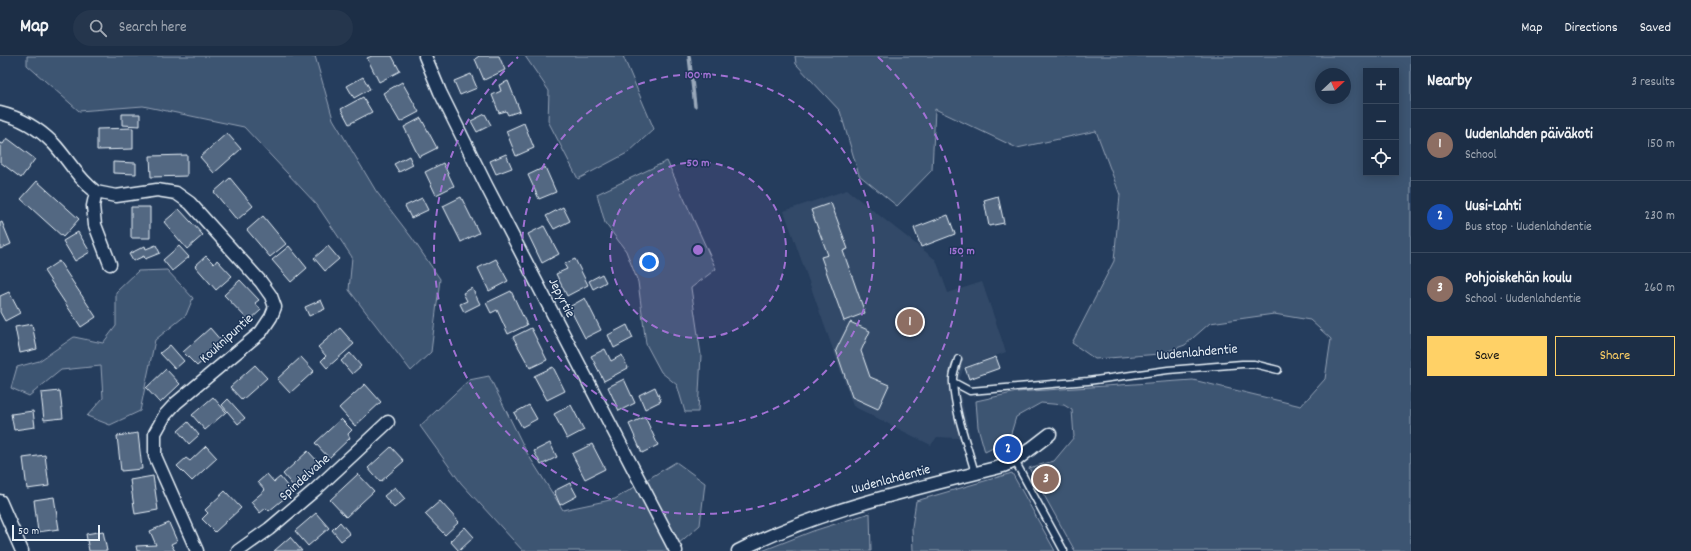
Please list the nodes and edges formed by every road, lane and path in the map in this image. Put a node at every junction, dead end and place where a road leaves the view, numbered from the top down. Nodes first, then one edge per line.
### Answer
1 (425, 56) edge
2 (0, 113) edge
3 (96, 192) junction
4 (110, 264) dead end
5 (958, 359) dead end
6 (1278, 370) dead end
7 (953, 382) junction
8 (388, 422) dead end
9 (1050, 434) dead end
10 (1015, 461) junction
11 (975, 473) junction
12 (0, 501) edge
13 (22, 551) edge
14 (197, 551) edge
15 (238, 551) edge
16 (676, 551) edge
17 (738, 551) edge
18 (1064, 551) edge

1 - 16 street, Jepyrtie
2 - 3 street, Kouknipuntie
3 - 4 street
3 - 14 street, Kouknipuntie
5 - 7 lane
6 - 7 lane, Uudenlahdentie
7 - 11 lane
8 - 15 street, Spindelvahe
9 - 10 street, Uudenlahdentie
10 - 11 street, Uudenlahdentie
10 - 18 lane
11 - 17 street, Uudenlahdentie
12 - 13 street

